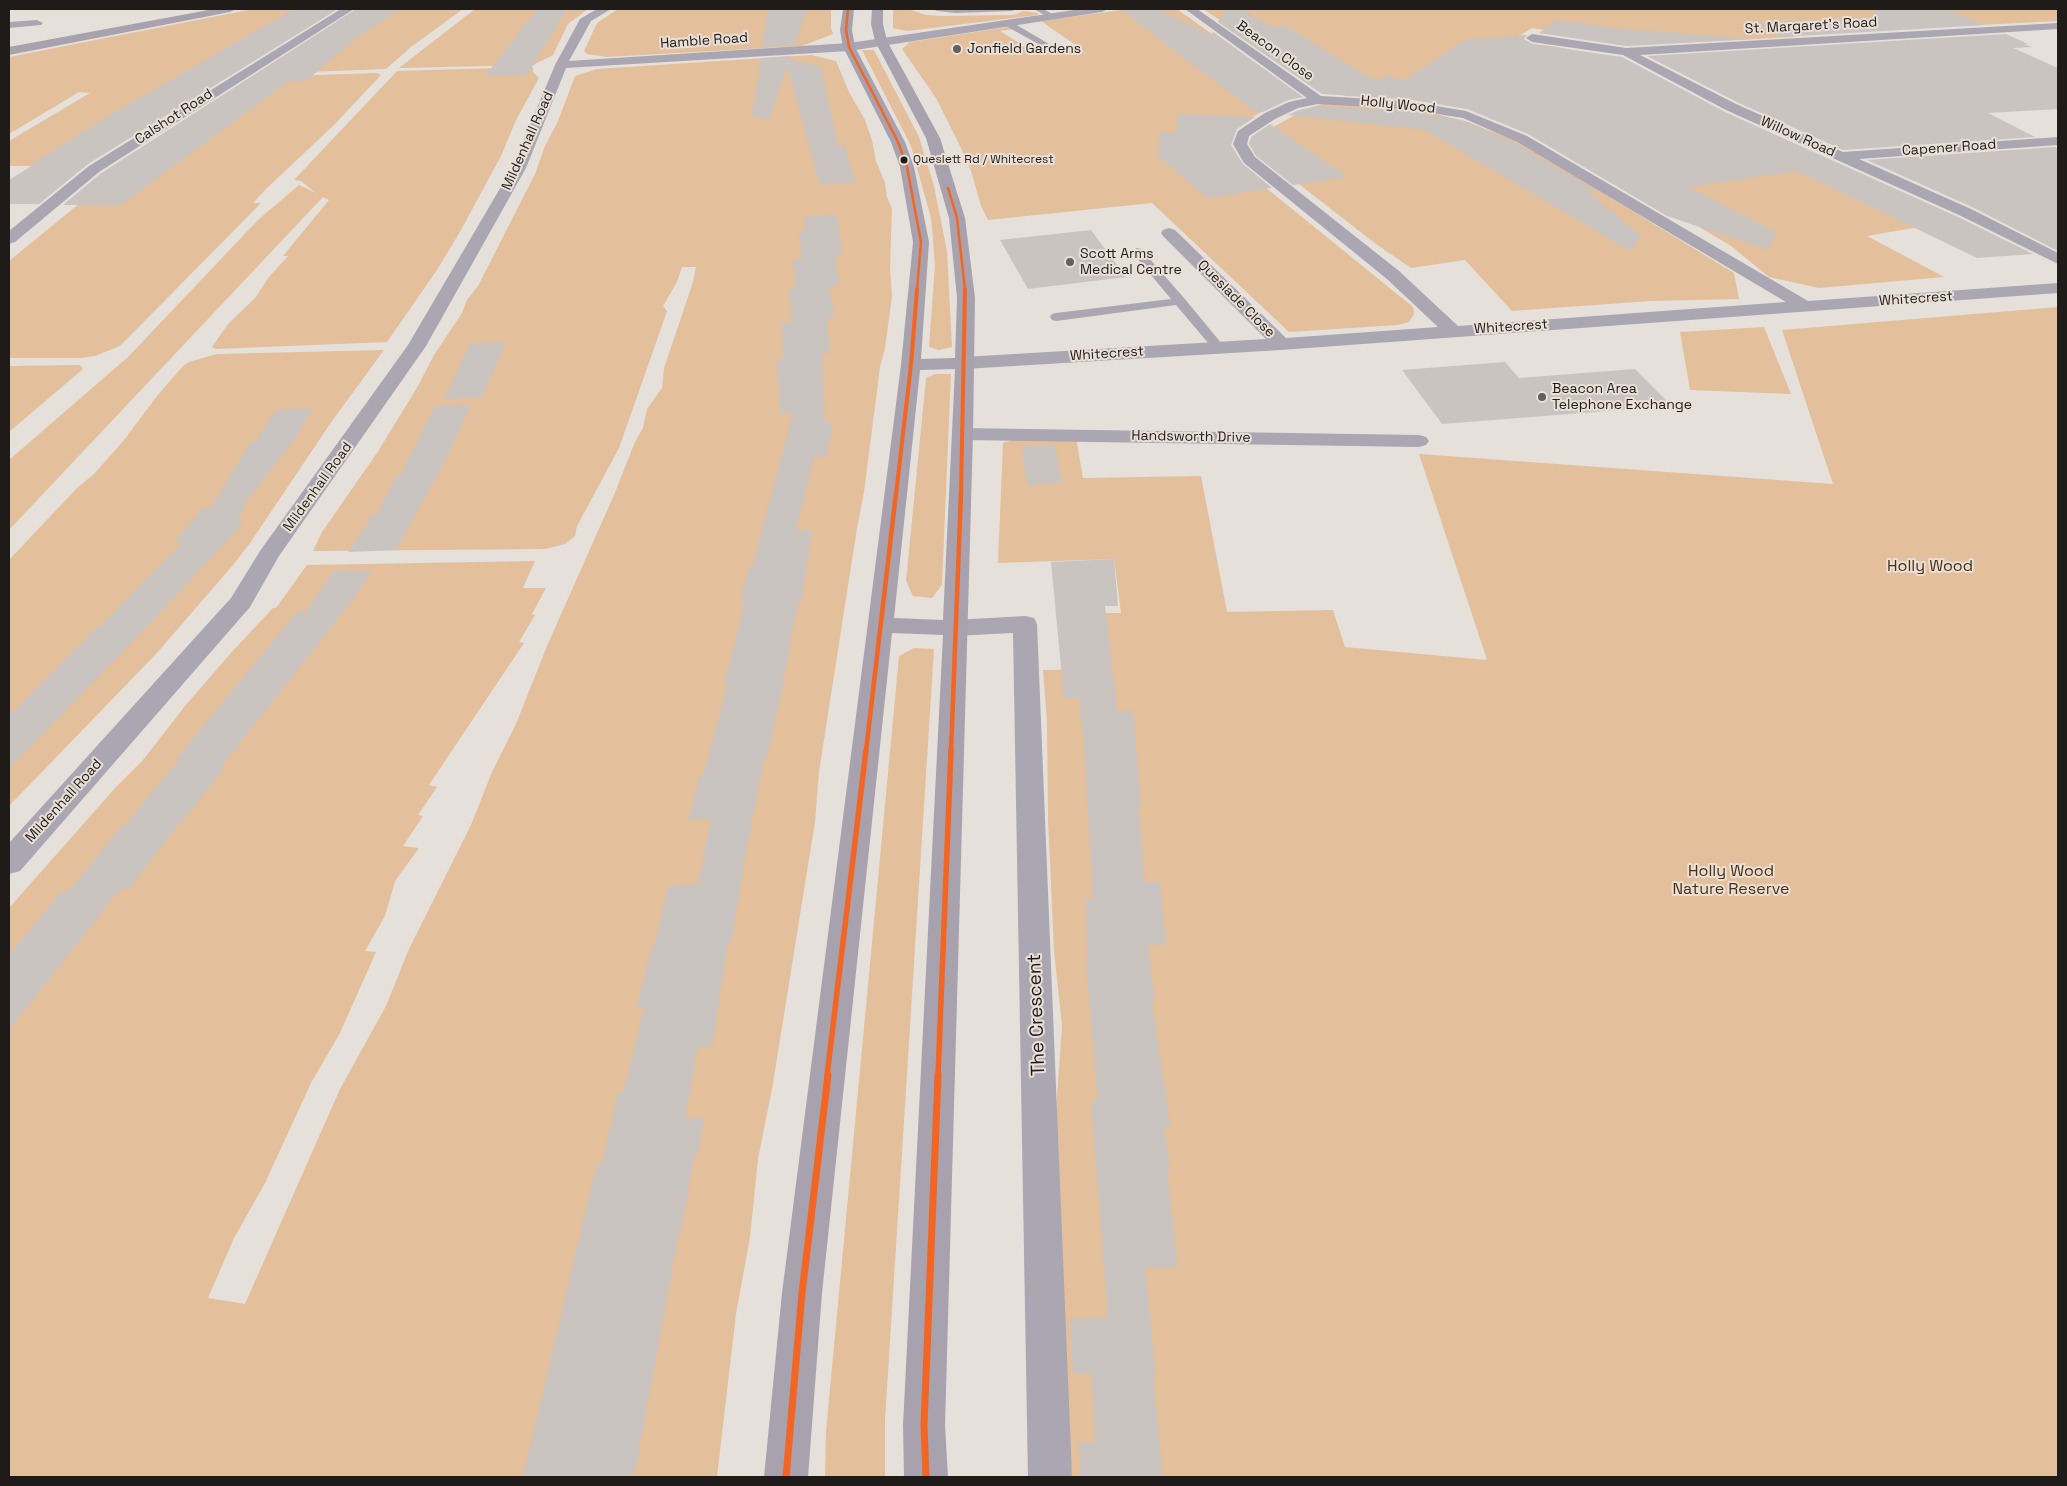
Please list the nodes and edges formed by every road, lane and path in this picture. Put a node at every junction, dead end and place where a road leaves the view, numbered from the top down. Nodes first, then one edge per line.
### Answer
1 (225, 9) edge
2 (230, 9) edge
3 (348, 9) edge
4 (605, 9) edge
5 (848, 9) edge
6 (877, 9) edge
7 (938, 9) edge
8 (1012, 9) edge
9 (1038, 9) edge
10 (1102, 9) edge
11 (1190, 9) edge
12 (1054, 17) junction
13 (1007, 23) junction
14 (42, 26) joint
15 (2058, 26) edge
16 (14, 29) edge
17 (1532, 38) dead end
18 (881, 41) junction
19 (9, 44) edge
20 (1045, 44) dead end
21 (849, 47) junction
22 (9, 51) edge
23 (1626, 52) junction
24 (561, 65) junction
25 (1318, 100) junction
26 (2058, 141) edge
27 (1840, 156) junction
28 (1169, 233) dead end
29 (9, 239) edge
30 (1137, 251) dead end
31 (2058, 259) edge
32 (2058, 288) edge
33 (1180, 301) junction
34 (1806, 307) junction
35 (1056, 317) dead end
36 (1454, 331) junction
37 (1281, 344) junction
38 (1218, 348) junction
39 (964, 363) junction
40 (911, 365) junction
41 (963, 434) junction
42 (1419, 441) dead end
43 (880, 625) junction
44 (955, 628) junction
45 (9, 863) edge
46 (786, 1477) edge
47 (926, 1477) edge
48 (1050, 1477) edge

1 - 19 highway
2 - 22 highway
3 - 29 street, Calshot Road
4 - 24 street, Mildenhall Road
5 - 21 highway
6 - 18 highway
7 - 8 lane
9 - 12 lane
10 - 12 street, Hamble Road
11 - 25 street, Beacon Close
12 - 13 street, Hamble Road
13 - 18 street, Hamble Road
13 - 20 lane
14 - 16 street
14 - 16 highway
15 - 23 street, St. Margaret's Road
17 - 23 street, Willow Road
18 - 21 street, Hamble Road
18 - 39 highway
21 - 24 street, Hamble Road
21 - 40 highway
23 - 27 street, Willow Road
24 - 45 street, Mildenhall Road
25 - 34 street, Holly Wood
25 - 36 street, Holly Wood
26 - 27 street, Capener Road
27 - 31 street, Willow Road
28 - 37 street, Queslade Close
30 - 33 lane
32 - 34 street, Whitecrest
33 - 35 lane
33 - 38 lane
34 - 36 street, Whitecrest
36 - 37 street, Whitecrest
37 - 38 street, Whitecrest
38 - 39 street, Whitecrest
39 - 40 highway
39 - 41 highway
40 - 43 highway
41 - 42 street, Handsworth Drive
41 - 44 highway
43 - 44 highway
43 - 46 highway
44 - 47 highway
44 - 48 street, The Crescent

